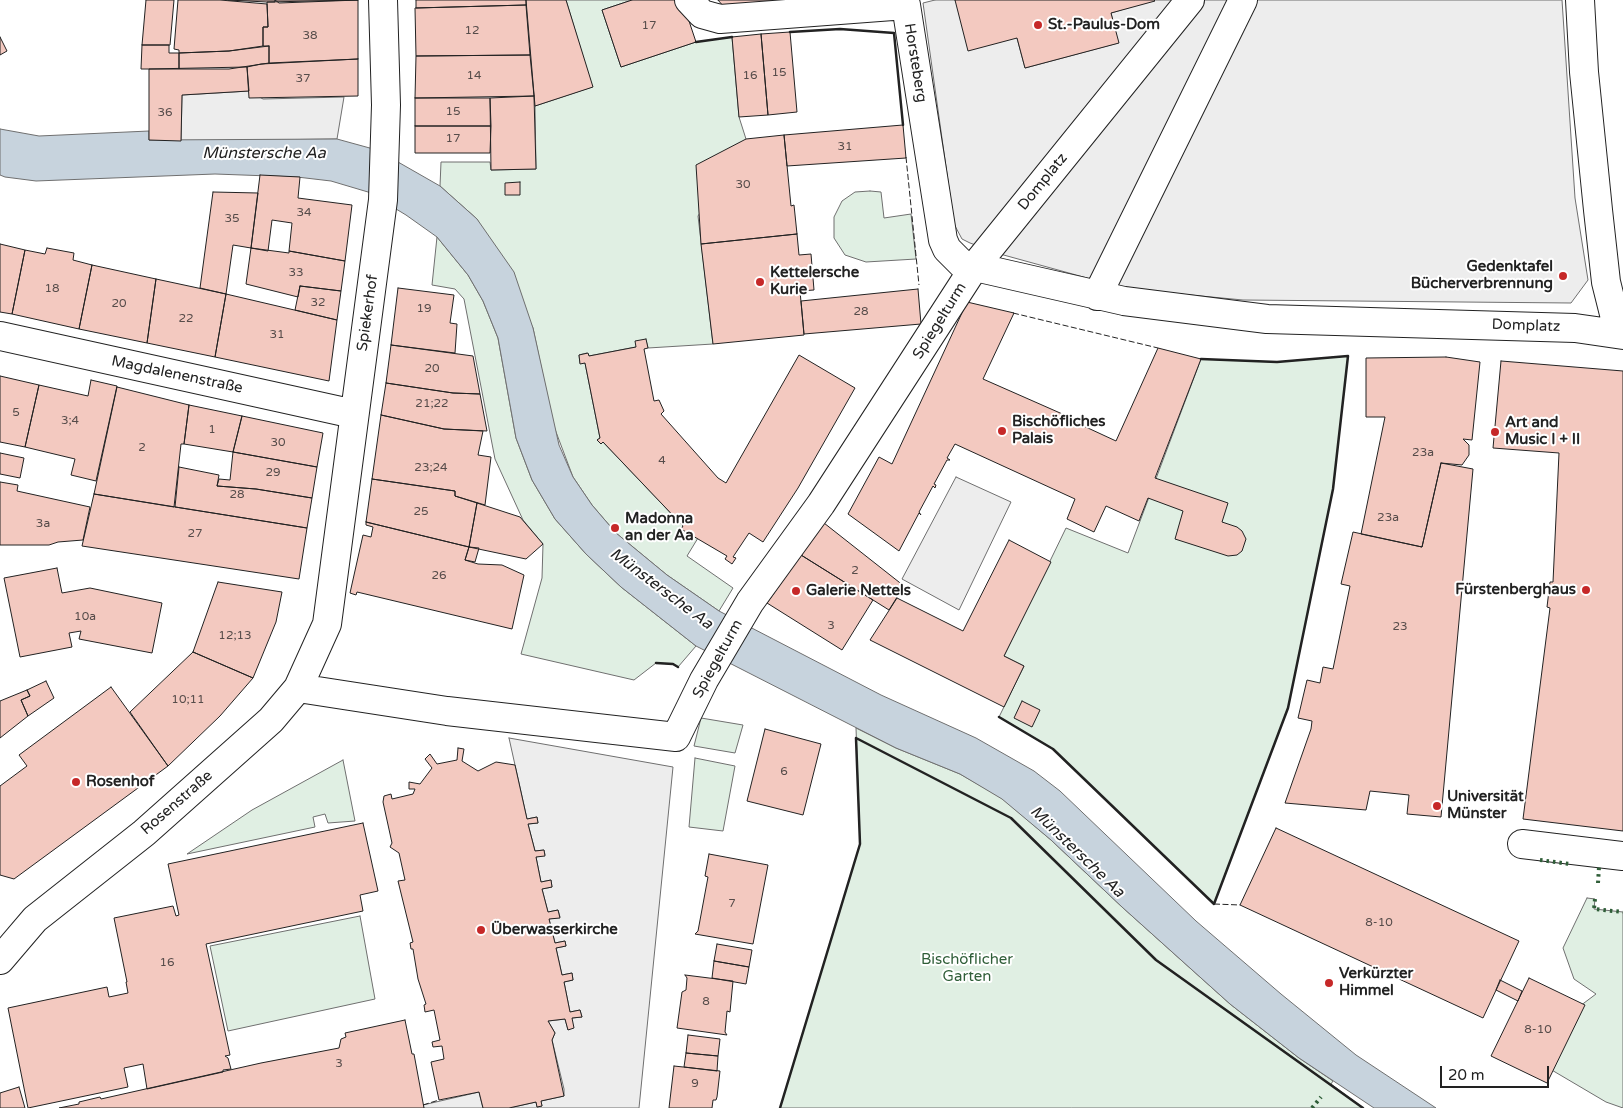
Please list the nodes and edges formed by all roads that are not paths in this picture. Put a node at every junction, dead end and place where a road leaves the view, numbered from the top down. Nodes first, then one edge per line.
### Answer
1 (383, 0) edge
2 (689, 0) edge
3 (1190, 0) edge
4 (1243, 0) edge
5 (1580, 0) edge
6 (975, 266) junction
7 (1097, 296) junction
8 (1621, 334) edge
9 (0, 336) edge
10 (354, 414) junction
11 (327, 624) joint
12 (298, 688) junction
13 (1522, 844) dead end
14 (1623, 856) edge
15 (36, 919) junction
16 (0, 932) edge
17 (0, 960) edge

1 - 10 street, Spiekerhof
2 - 6 street, Horsteberg
3 - 6 street, Domplatz
4 - 7 street
5 - 8 street, Domplatz
6 - 7 street, Domplatz
6 - 12 street, Spiegelturm
7 - 8 street, Domplatz
9 - 10 street, Magdalenenstraße
10 - 11 street, Spiekerhof
11 - 12 street, Rosenstraße
12 - 15 street, Rosenstraße
13 - 14 street
15 - 16 street
15 - 17 street, Rosenstraße

